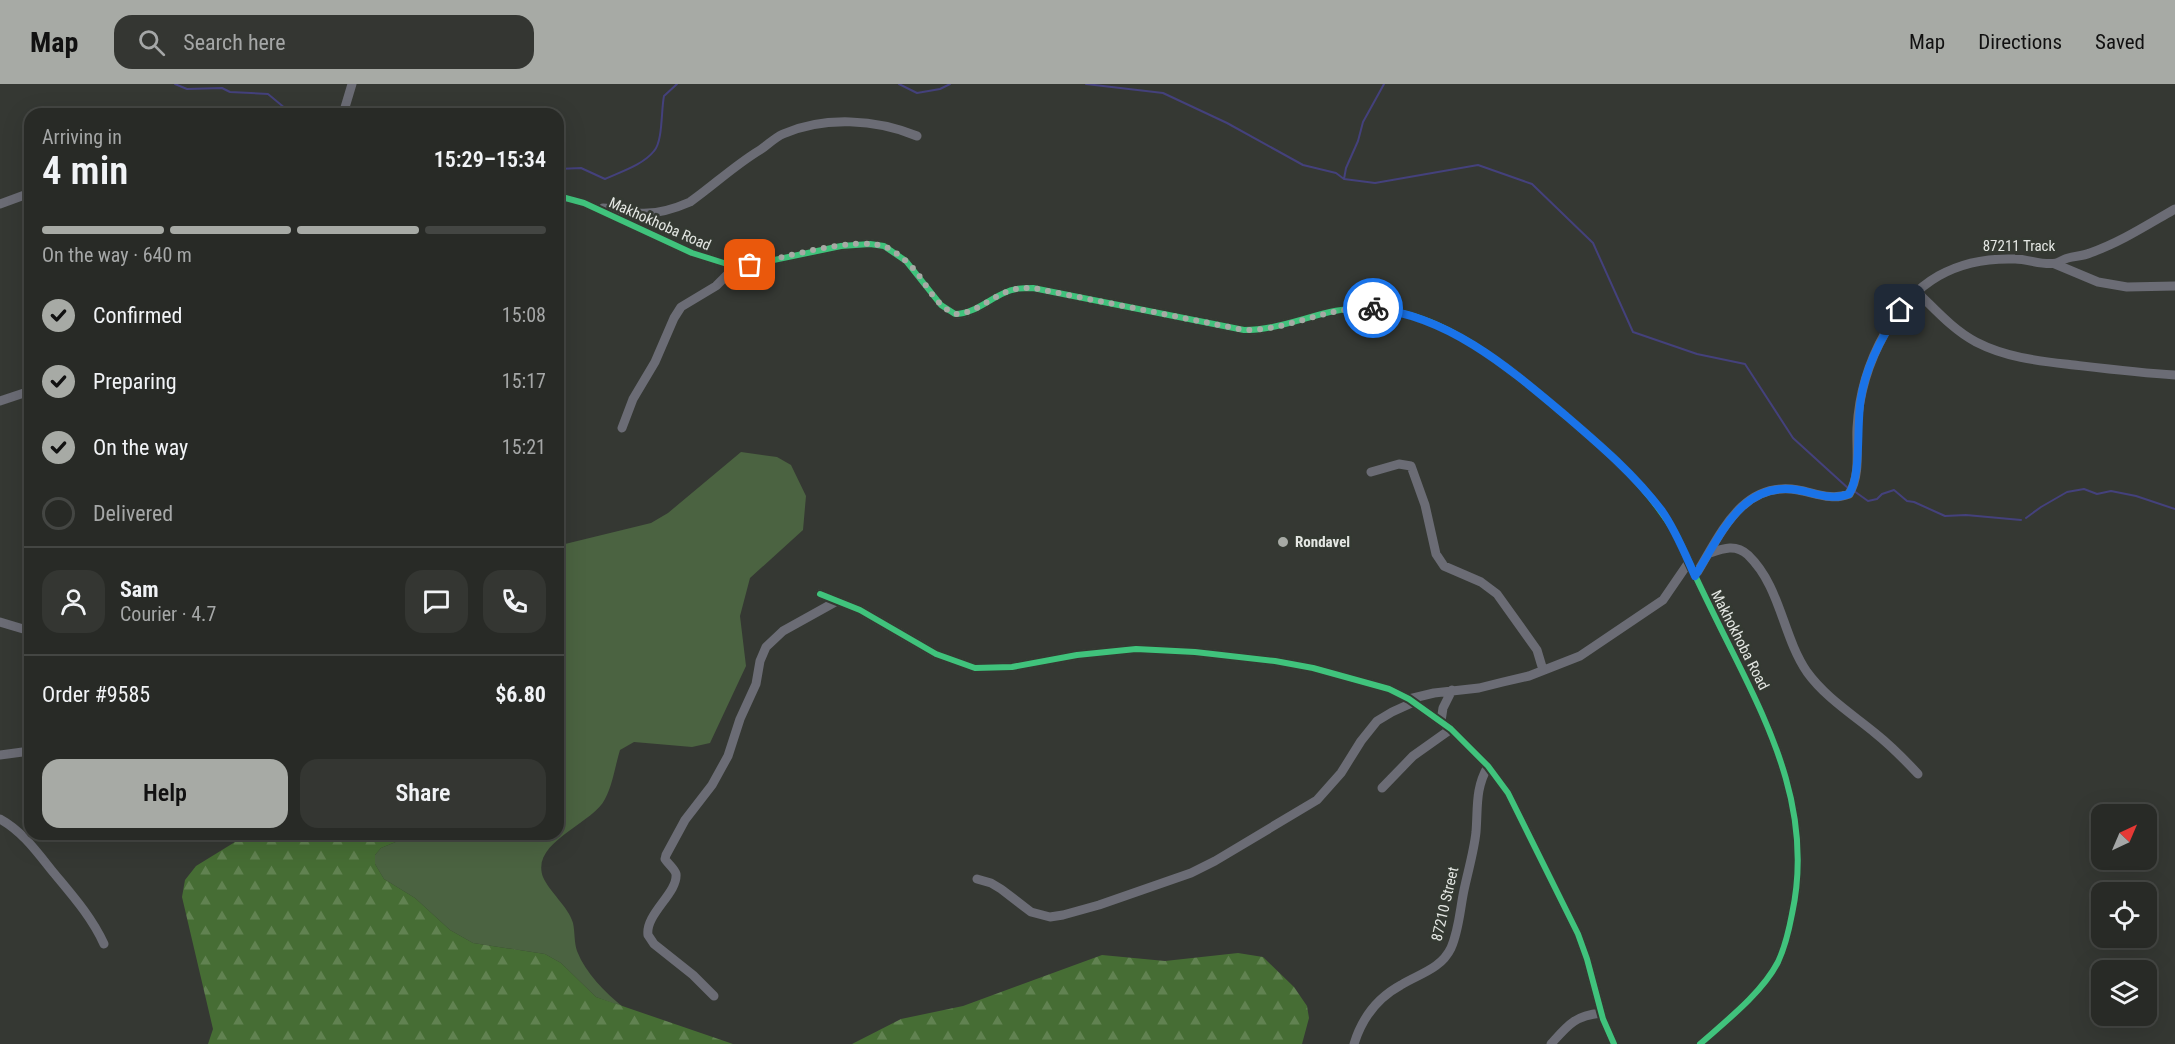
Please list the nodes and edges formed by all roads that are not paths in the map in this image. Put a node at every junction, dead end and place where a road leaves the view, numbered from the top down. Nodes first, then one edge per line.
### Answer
1 (352, 84) edge
2 (345, 108) edge
3 (917, 136) dead end
4 (24, 196) edge
5 (564, 198) edge
6 (0, 204) edge
7 (598, 209) junction
8 (2175, 209) edge
9 (2055, 264) junction
10 (737, 265) junction
11 (2175, 286) edge
12 (1917, 291) junction
13 (2175, 375) edge
14 (24, 393) edge
15 (0, 402) edge
16 (622, 428) dead end
17 (1371, 472) dead end
18 (1710, 553) junction
19 (1689, 562) junction
20 (1695, 576) junction
21 (820, 594) dead end
22 (837, 601) junction
23 (0, 622) edge
24 (24, 629) edge
25 (1543, 670) junction
26 (1452, 690) junction
27 (1411, 701) junction
28 (1441, 721) junction
29 (1451, 729) junction
30 (24, 752) edge
31 (0, 755) edge
32 (1488, 766) junction
33 (1918, 774) dead end
34 (1382, 788) dead end
35 (0, 819) edge
36 (24, 838) edge
37 (26, 840) edge
38 (977, 879) dead end
39 (104, 944) dead end
40 (714, 996) dead end
41 (1601, 1013) junction
42 (1354, 1044) edge
43 (1551, 1044) edge
44 (1614, 1044) edge
45 (1700, 1044) edge

1 - 2 street
3 - 7 street
4 - 6 street
5 - 7 street, Makhokhoba Road
7 - 10 street, Makhokhoba Road
8 - 9 street, 87211 Track
9 - 11 street
9 - 12 street, 87211 Track
10 - 16 street
10 - 19 street, Makhokhoba Road
12 - 13 street
12 - 18 street, 87211 Track
14 - 15 street
17 - 25 street
18 - 20 street, 87211 Track
18 - 33 street
19 - 20 street, Makhokhoba Road
19 - 25 street
20 - 45 street, Makhokhoba Road
21 - 22 street
22 - 27 street
22 - 40 street
23 - 24 street
25 - 26 street
26 - 27 street
26 - 28 street
27 - 28 street
27 - 38 street
28 - 29 street
29 - 32 street
29 - 34 street
30 - 31 street
32 - 41 street
32 - 42 street, 87210 Street
35 - 36 street
37 - 39 street
41 - 43 street
41 - 44 street

